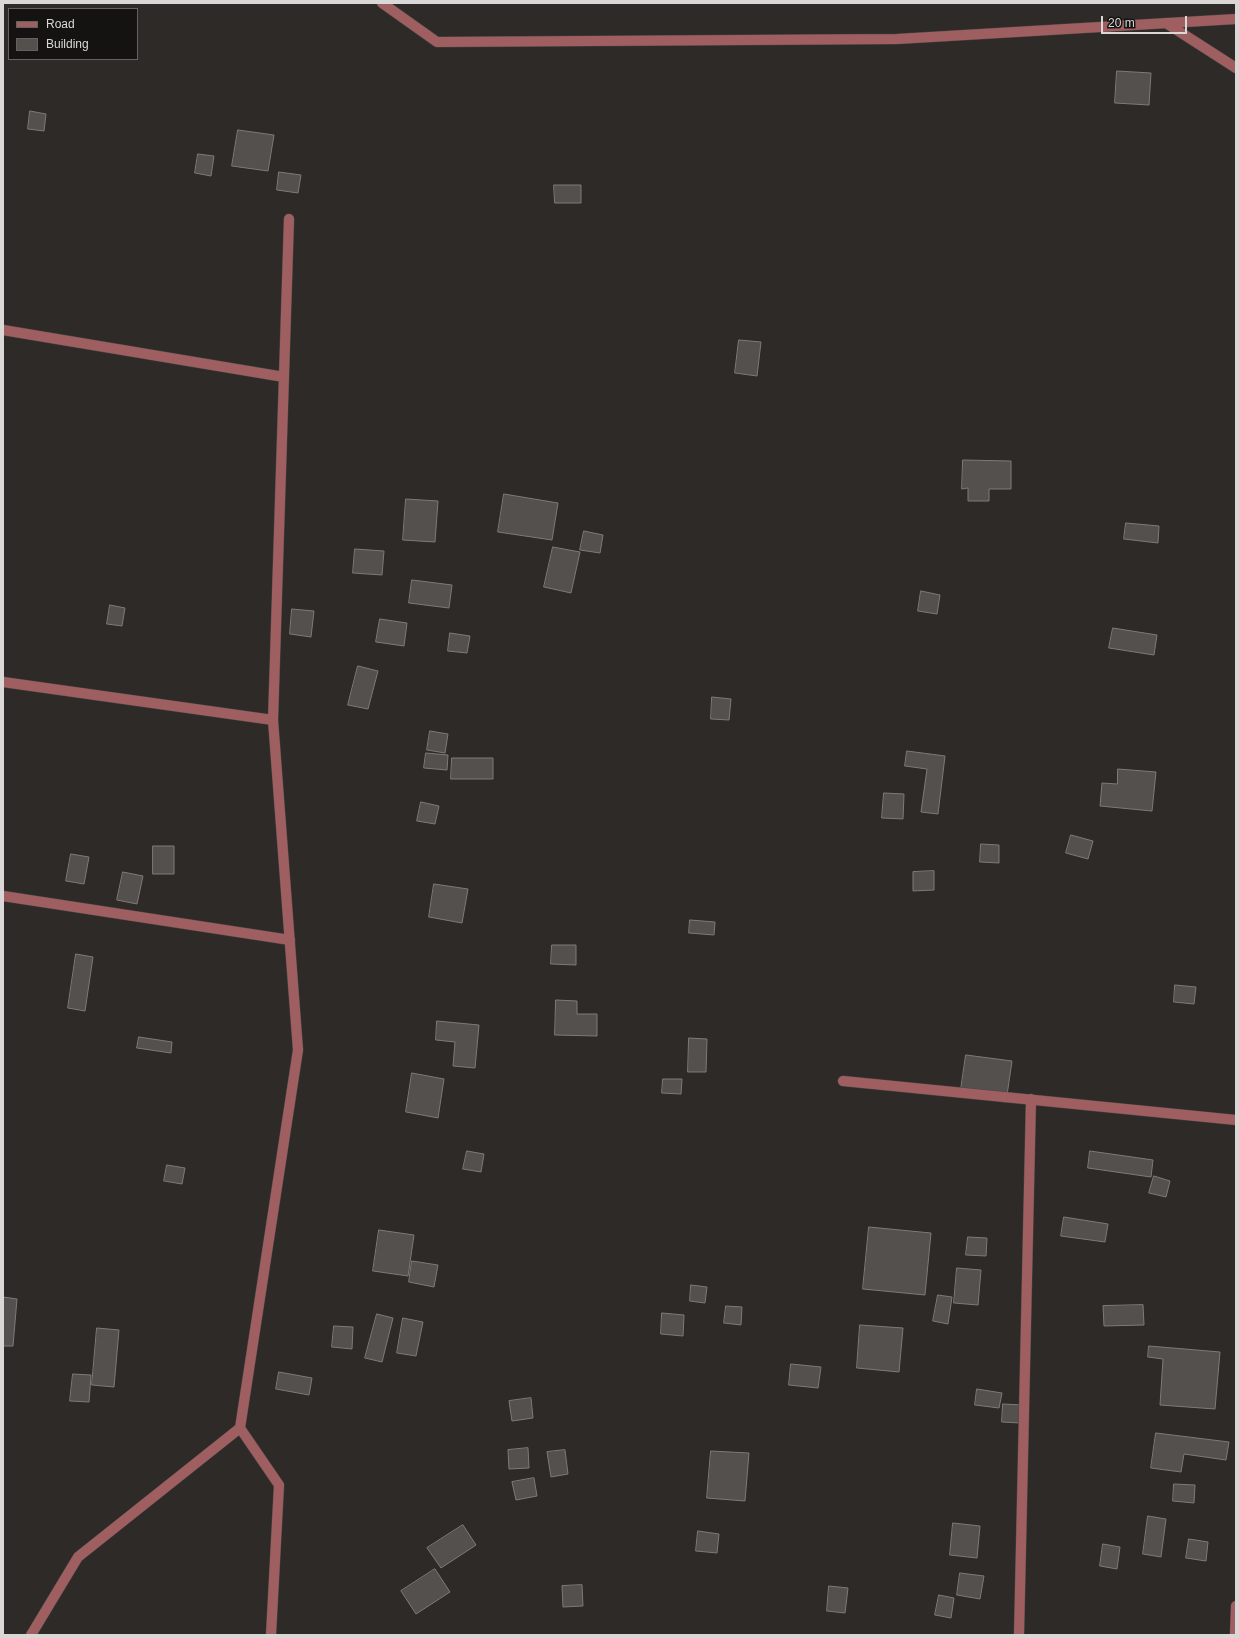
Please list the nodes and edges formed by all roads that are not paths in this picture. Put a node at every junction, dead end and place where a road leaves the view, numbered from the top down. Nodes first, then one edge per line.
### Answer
1 (382, 3) edge
2 (1236, 20) edge
3 (1166, 23) junction
4 (1236, 68) edge
5 (289, 219) dead end
6 (3, 330) edge
7 (284, 377) junction
8 (3, 682) edge
9 (273, 720) junction
10 (3, 896) edge
11 (290, 940) junction
12 (843, 1081) dead end
13 (1031, 1099) junction
14 (1236, 1120) edge
15 (240, 1428) junction
16 (1236, 1606) edge
17 (32, 1635) edge
18 (271, 1635) edge
19 (1019, 1635) edge
20 (1235, 1635) edge

1 - 3 street
2 - 3 street
3 - 4 street
5 - 7 street
6 - 7 street
7 - 9 street
8 - 9 street
9 - 11 street
10 - 11 street
11 - 15 street
12 - 13 street
13 - 14 street
13 - 19 street
15 - 17 street
15 - 18 street
16 - 20 street

